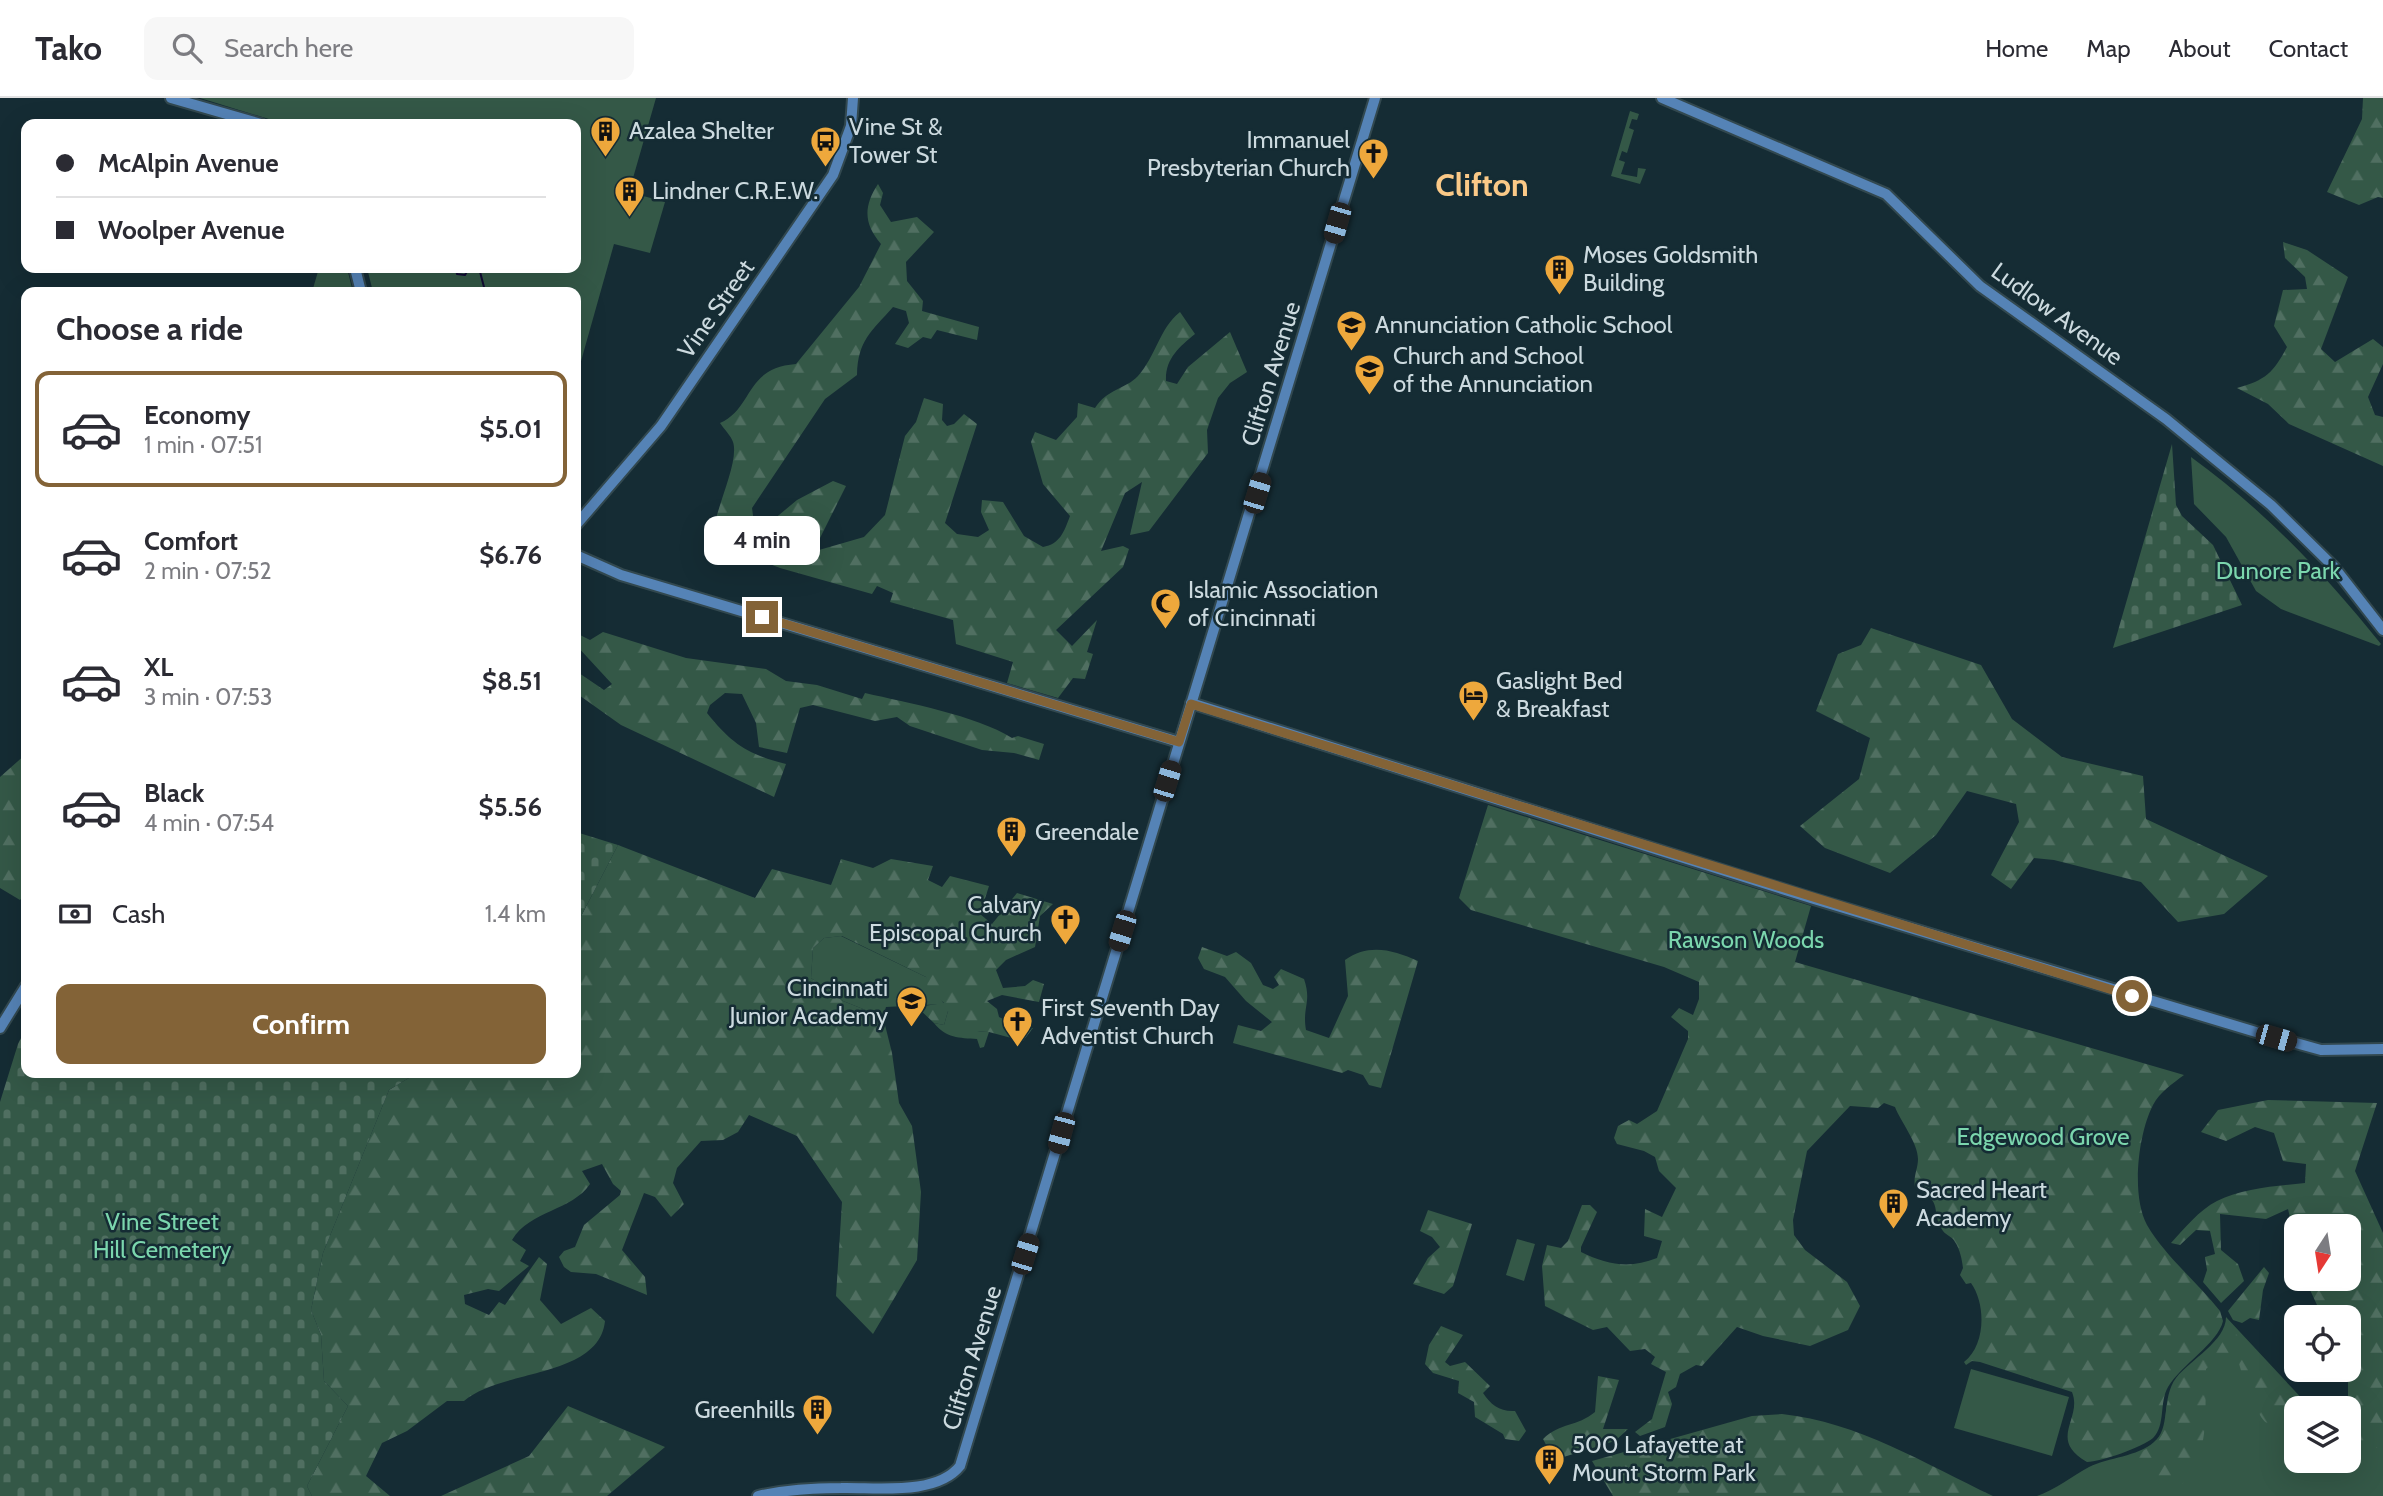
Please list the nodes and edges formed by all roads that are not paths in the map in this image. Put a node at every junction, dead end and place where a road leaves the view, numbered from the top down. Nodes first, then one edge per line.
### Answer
1 (171, 98) edge
2 (853, 98) edge
3 (1375, 98) edge
4 (1662, 98) edge
5 (244, 119) edge
6 (581, 519) edge
7 (581, 557) edge
8 (2383, 630) edge
9 (1191, 704) junction
10 (1179, 742) junction
11 (21, 994) edge
12 (0, 1028) edge
13 (2383, 1049) edge
14 (758, 1496) edge

1 - 5 main road
2 - 6 main road, Vine Street
3 - 9 main road, Clifton Avenue
4 - 8 main road, Ludlow Avenue
7 - 10 main road
9 - 10 main road, Clifton Avenue
9 - 13 main road
10 - 14 main road, Clifton Avenue
11 - 12 main road

